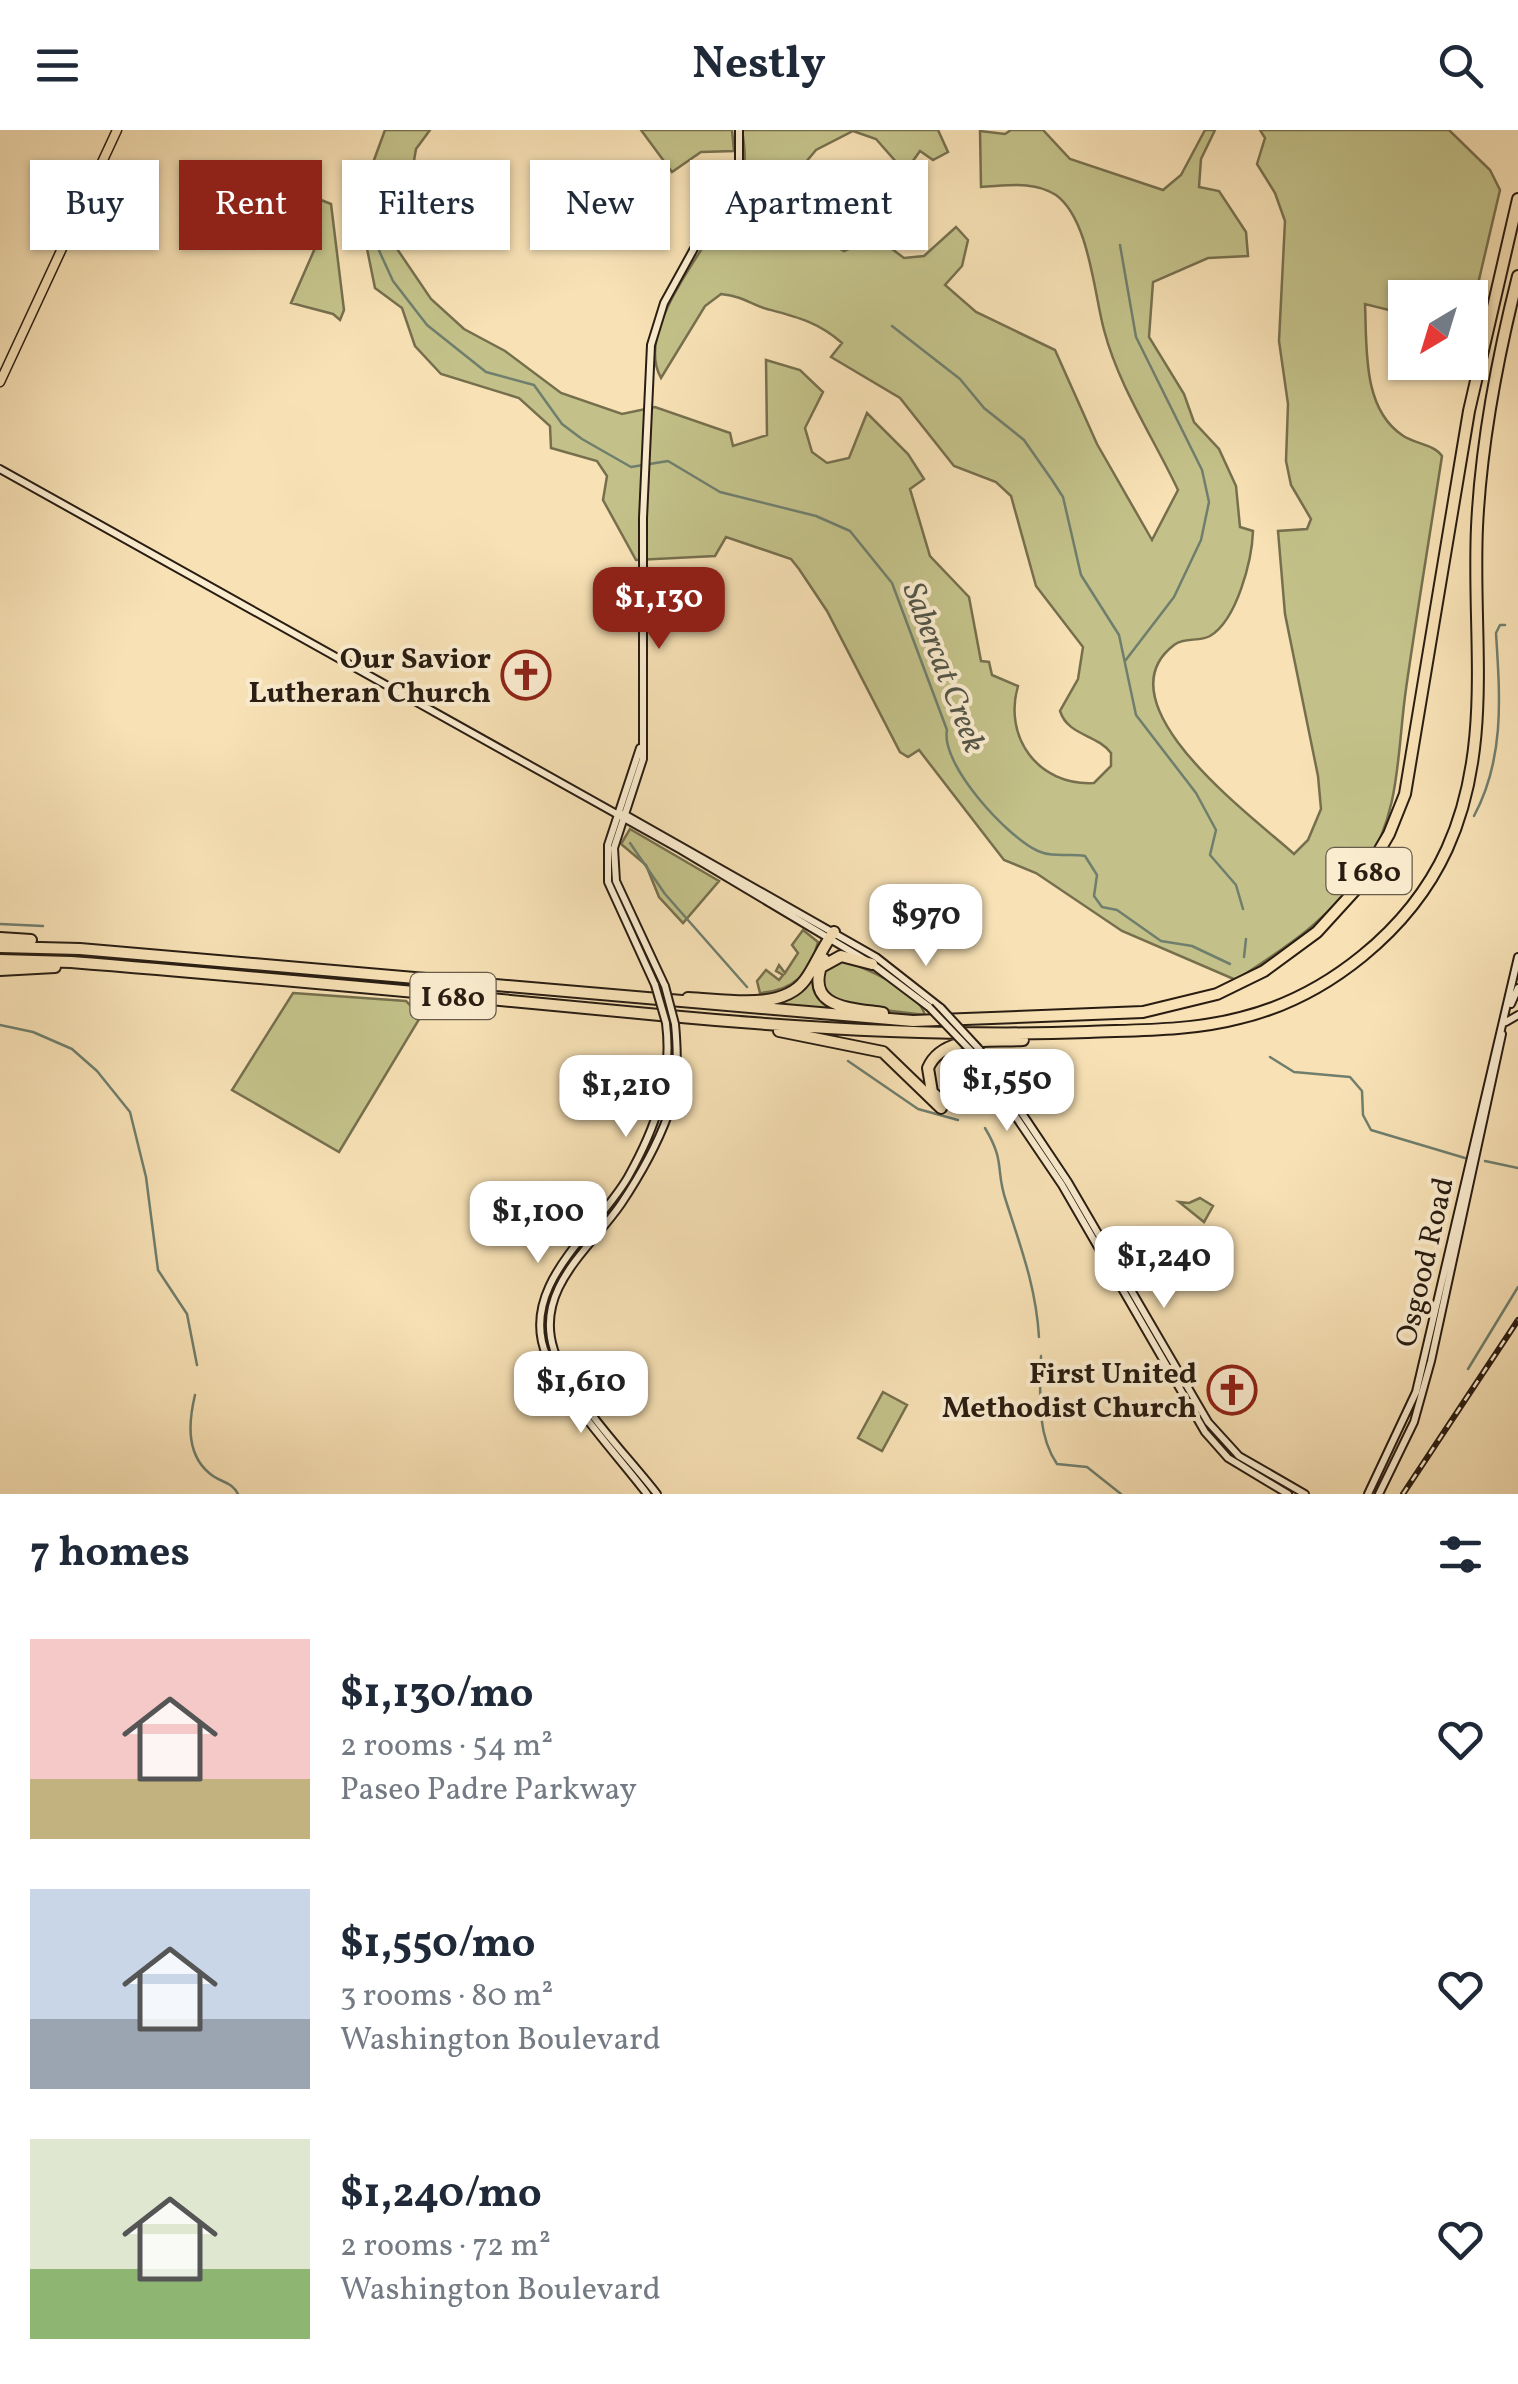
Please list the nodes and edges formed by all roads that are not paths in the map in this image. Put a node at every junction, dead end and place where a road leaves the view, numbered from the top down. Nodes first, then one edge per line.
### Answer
1 (117, 130) edge
2 (739, 130) edge
3 (1518, 199) edge
4 (1518, 276) edge
5 (0, 382) edge
6 (0, 469) edge
7 (623, 816) junction
8 (832, 937) junction
9 (0, 938) edge
10 (0, 947) edge
11 (106, 952) junction
12 (1518, 956) edge
13 (0, 960) edge
14 (872, 964) junction
15 (152, 969) junction
16 (0, 970) edge
17 (818, 972) junction
18 (1518, 992) edge
19 (646, 1000) junction
20 (1514, 1006) edge
21 (1518, 1015) edge
22 (913, 1021) junction
23 (1505, 1023) junction
24 (754, 1024) junction
25 (1125, 1031) junction
26 (1502, 1034) junction
27 (975, 1050) junction
28 (1488, 1080) junction
29 (1000, 1086) junction
30 (1489, 1102) junction
31 (1472, 1160) junction
32 (1466, 1191) junction
33 (647, 1494) edge
34 (657, 1494) edge
35 (1288, 1494) edge
36 (1305, 1494) edge
37 (1368, 1494) edge
38 (1378, 1494) edge

1 - 5 main road
2 - 7 main road
3 - 22 highway, I 680
4 - 25 highway, I 680
6 - 7 main road
7 - 8 main road
7 - 33 main road, bridge
7 - 34 main road, bridge
8 - 14 main road
8 - 17 highway
8 - 19 highway
8 - 27 main road, bridge
9 - 11 highway
10 - 11 highway, I 680
11 - 19 highway, I 680
12 - 20 main road, Osgood Road
13 - 15 highway, I 680
14 - 17 highway
14 - 27 main road, bridge
15 - 16 highway
15 - 24 highway, I 680
17 - 22 highway
18 - 20 main road, Osgood Road
19 - 22 highway, I 680
20 - 23 main road, Osgood Road
21 - 23 main road
23 - 26 main road, Osgood Road
24 - 25 highway, I 680
24 - 29 highway
25 - 29 highway
26 - 28 main road, Osgood Road
26 - 30 main road, Osgood Road
27 - 29 main road
28 - 30 main road
28 - 31 main road, Osgood Road
29 - 35 main road
29 - 36 main road
30 - 31 main road, Osgood Road
31 - 32 main road, Osgood Road
32 - 37 main road, Osgood Road
32 - 38 main road, Osgood Road

